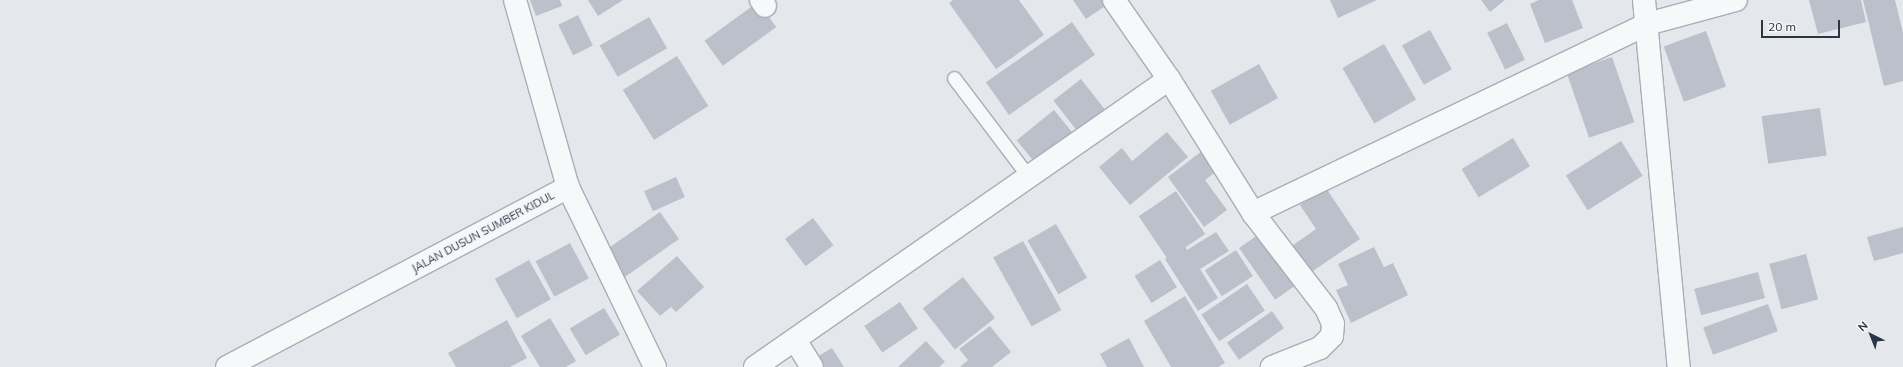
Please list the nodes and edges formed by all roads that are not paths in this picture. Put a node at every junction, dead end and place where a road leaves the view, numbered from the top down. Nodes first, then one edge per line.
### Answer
1 (515, 0) edge
2 (1114, 0) edge
3 (1644, 0) edge
4 (1736, 0) edge
5 (1646, 24) junction
6 (954, 78) dead end
7 (1169, 79) junction
8 (1030, 177) junction
9 (568, 187) junction
10 (1253, 213) junction
11 (795, 340) junction
12 (227, 367) edge
13 (655, 367) edge
14 (755, 367) edge
15 (812, 367) edge
16 (1272, 367) edge
17 (1679, 367) edge

1 - 9 street, JALAN DUSUN SUMBER KIDUL
2 - 7 street
3 - 5 street
4 - 5 street
5 - 10 street
5 - 17 street
6 - 8 lane
7 - 8 street
7 - 10 street
8 - 11 street
9 - 12 street, JALAN DUSUN SUMBER KIDUL
9 - 13 street
10 - 16 street
11 - 14 street
11 - 15 street

